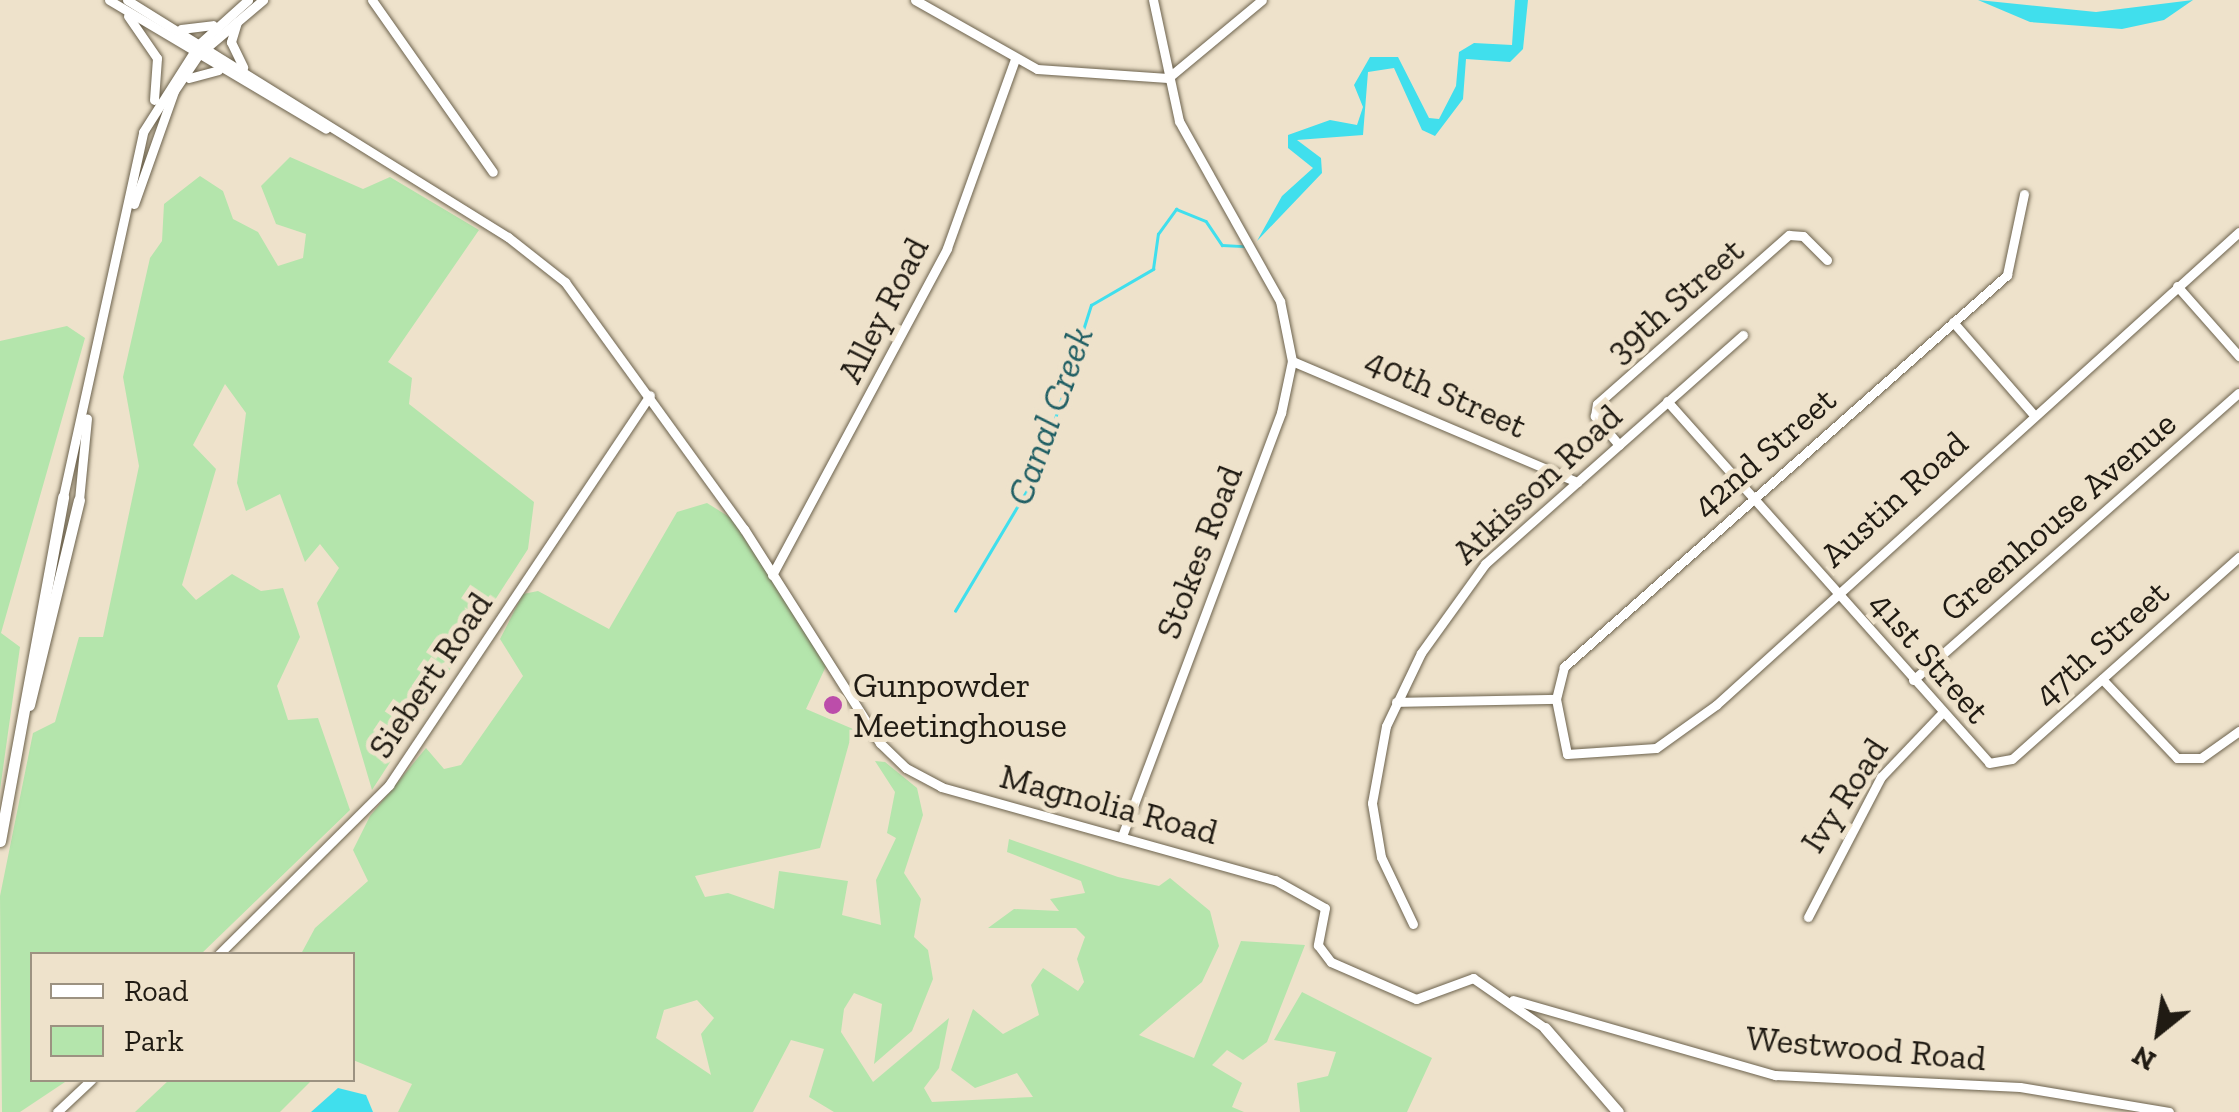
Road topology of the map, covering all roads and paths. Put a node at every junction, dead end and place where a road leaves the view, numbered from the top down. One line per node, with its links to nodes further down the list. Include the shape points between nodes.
1 (107, 0): 12 (street); 17 (street, via 141,28 156,58)
2 (127, 0): 11 (street)
3 (248, 0): 9 (street)
4 (263, 0): 10 (street)
5 (372, 0): 18 (street)
6 (916, 0): 13 (street)
7 (1153, 0): 14 (street, Stokes Road)
8 (1262, 0): 14 (street)
9 (228, 15): 11 (street, via 194,32); 12 (street)
10 (241, 16): 12 (street); 15 (street, via 234,53)
11 (164, 22): 12 (street)
12 (199, 49): 15 (street); 16 (street); 17 (street)
13 (1014, 58): 14 (street, via 1045,70); 42 (street, Alley Road, via 947,248)
14 (1168, 78): 27 (street, Stokes Road, via 1185,131 1271,284)
15 (261, 87): 16 (street, via 201,68); 29 (street, Magnolia Road, via 531,252 583,302)
16 (165, 108): 21 (street)
17 (143, 132): 21 (street)
18 (493, 172)
19 (2024, 194): 24 (street, 42nd Street, via 2012,268)
20 (2239, 232): 23 (street, Austin Road)
21 (120, 250): 32 (street)
22 (1827, 260): 33 (street, 39th Street, via 1803,236 1789,235 1597,404 1595,416)
23 (2177, 286): 26 (street); 31 (street, Austin Road)
24 (1954, 322): 31 (street); 38 (street, 42nd Street)
25 (1742, 334): 30 (street, Atkisson Road)
26 (2239, 356)
27 (1292, 361): 36 (street, 40th Street); 51 (street, Stokes Road, via 1281,414)
28 (2239, 393): 45 (street, Greenhouse Avenue)
29 (650, 395): 42 (street, Magnolia Road); 55 (street, Siebert Road, via 389,785)
30 (1667, 401): 33 (street, Atkisson Road); 38 (street, 41st Street)
31 (2032, 413): 43 (street, Austin Road)
32 (87, 416): 34 (street); 35 (street)
33 (1619, 444): 36 (street, Atkisson Road)
34 (70, 471): 35 (street); 37 (street)
35 (83, 474): 39 (street)
36 (1577, 482): 47 (street, Atkisson Road, via 1484,564 1432,632)
37 (63, 497): 40 (main road)
38 (1754, 498): 43 (street, 41st Street); 46 (street, 42nd Street, via 1571,658)
39 (79, 500): 40 (main road)
40 (61, 543): 52 (main road)
41 (2239, 557): 44 (street, 47th Street)
42 (772, 575): 51 (street, Magnolia Road, via 880,743 906,768 940,787)
43 (1834, 590): 45 (street, 41st Street); 46 (street, Austin Road, via 1724,698 1656,748 1567,754)
44 (2102, 679): 49 (street, via 2177,758 2202,758); 50 (street, 47th Street)
45 (1913, 680): 48 (street, 41st Street)
46 (1556, 699): 47 (street)
47 (1396, 702): 54 (street, Atkisson Road, via 1376,762 1374,822)
48 (1942, 713): 50 (street, 41st Street); 53 (street, Ivy Road, via 1881,777)
49 (2239, 731)
50 (1996, 764)
51 (1122, 836): 56 (street, Magnolia Road, via 1306,894 1327,916 1318,944 1325,959 1409,998 1473,978)
52 (0, 841)
53 (1808, 917)
54 (1413, 924)
55 (220, 952)
56 (1506, 998): 57 (street, Magnolia Road); 61 (street, Westwood Road, via 1775,1074 2020,1087)
57 (1545, 1028): 60 (main road, Magnolia Road)
58 (89, 1082): 59 (street)
59 (57, 1112)
60 (1618, 1112)
61 (2170, 1112)

